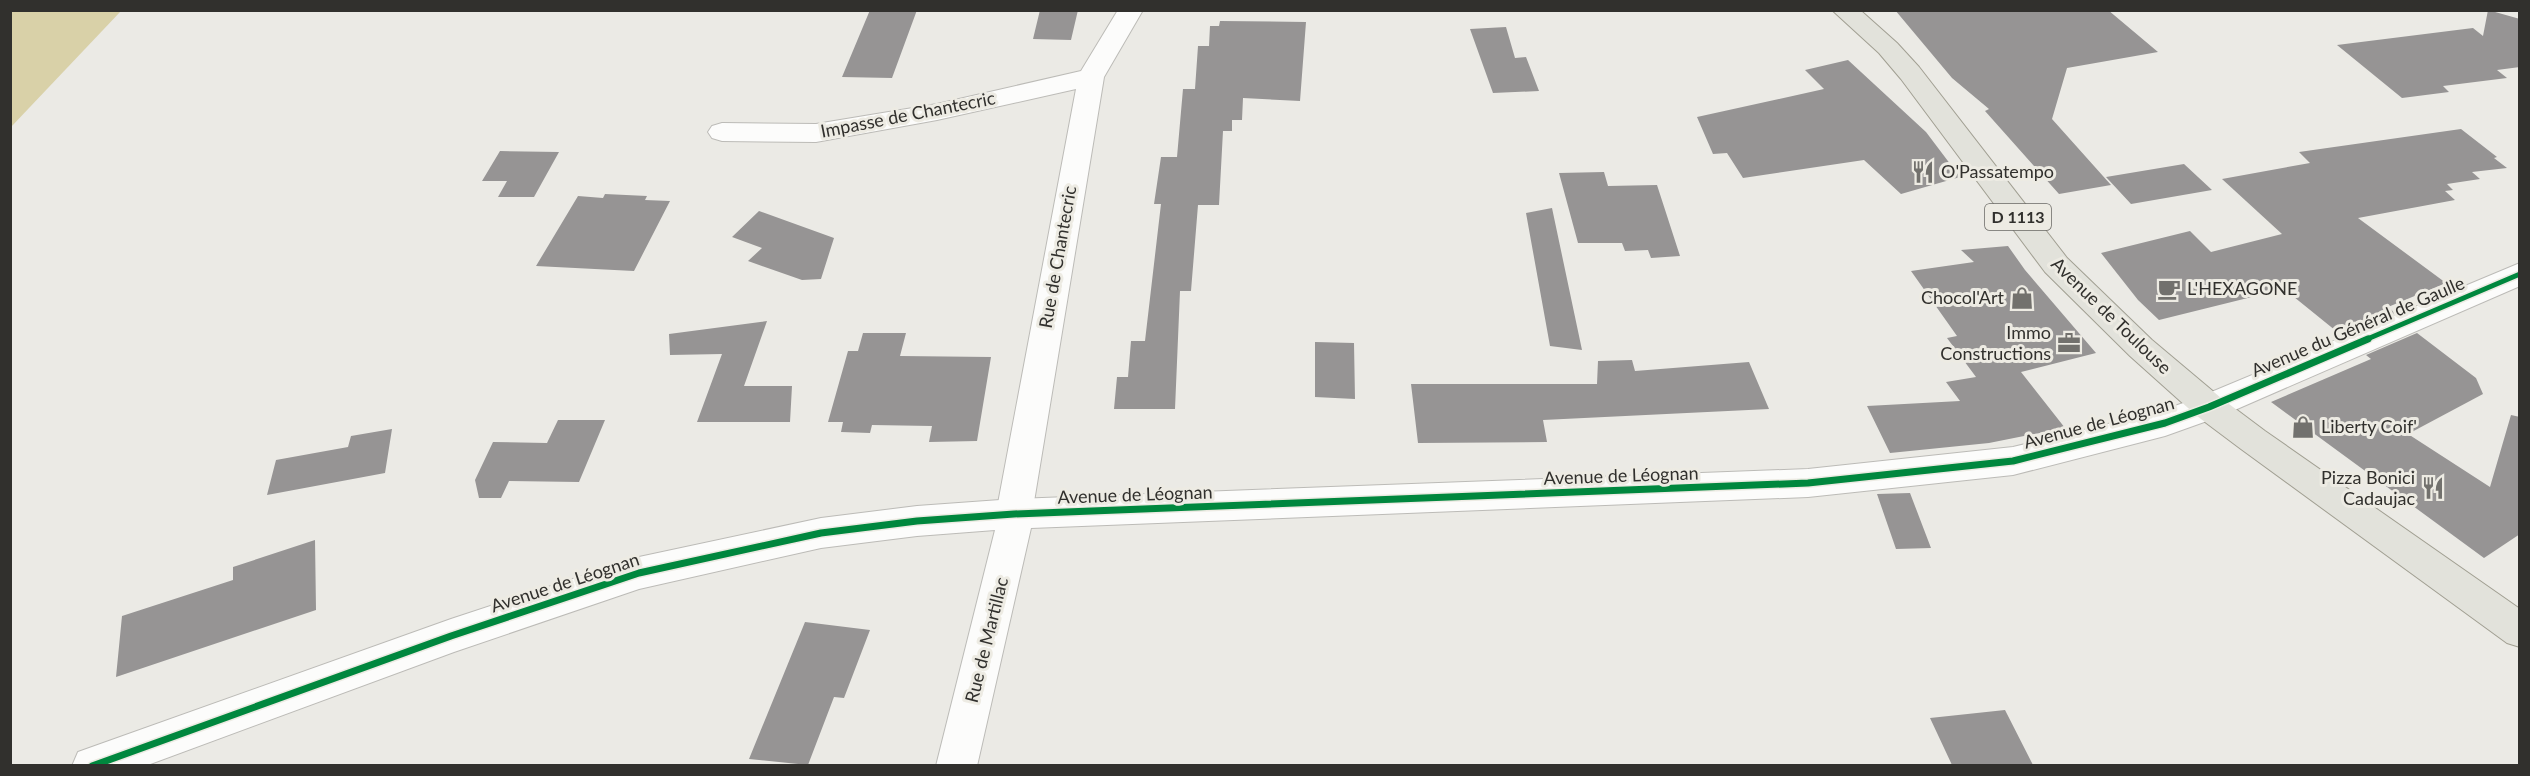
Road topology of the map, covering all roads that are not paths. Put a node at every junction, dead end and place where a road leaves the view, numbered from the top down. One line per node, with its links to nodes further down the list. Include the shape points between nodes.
1 (1131, 10): 3 (street, Rue de Chantecric)
2 (1844, 10): 6 (main road, Avenue de Toulouse / D 1113, via 1910,73 2056,265 2141,348)
3 (1091, 77): 4 (street, Impasse de Chantecric, via 937,112 816,134); 7 (street, Rue de Chantecric)
4 (722, 132)
5 (2520, 274): 6 (street, Avenue du Général de Gaulle)
6 (2209, 407): 7 (street, Avenue de Léognan, via 2165,423 2013,461 1808,483); 8 (main road, Avenue de Toulouse / D 1113)
7 (1014, 514): 9 (street, Avenue de Léognan, via 821,533 639,573); 10 (street, Rue de Martillac, via 1012,537)
8 (2520, 630)
9 (92, 765)
10 (956, 765)

